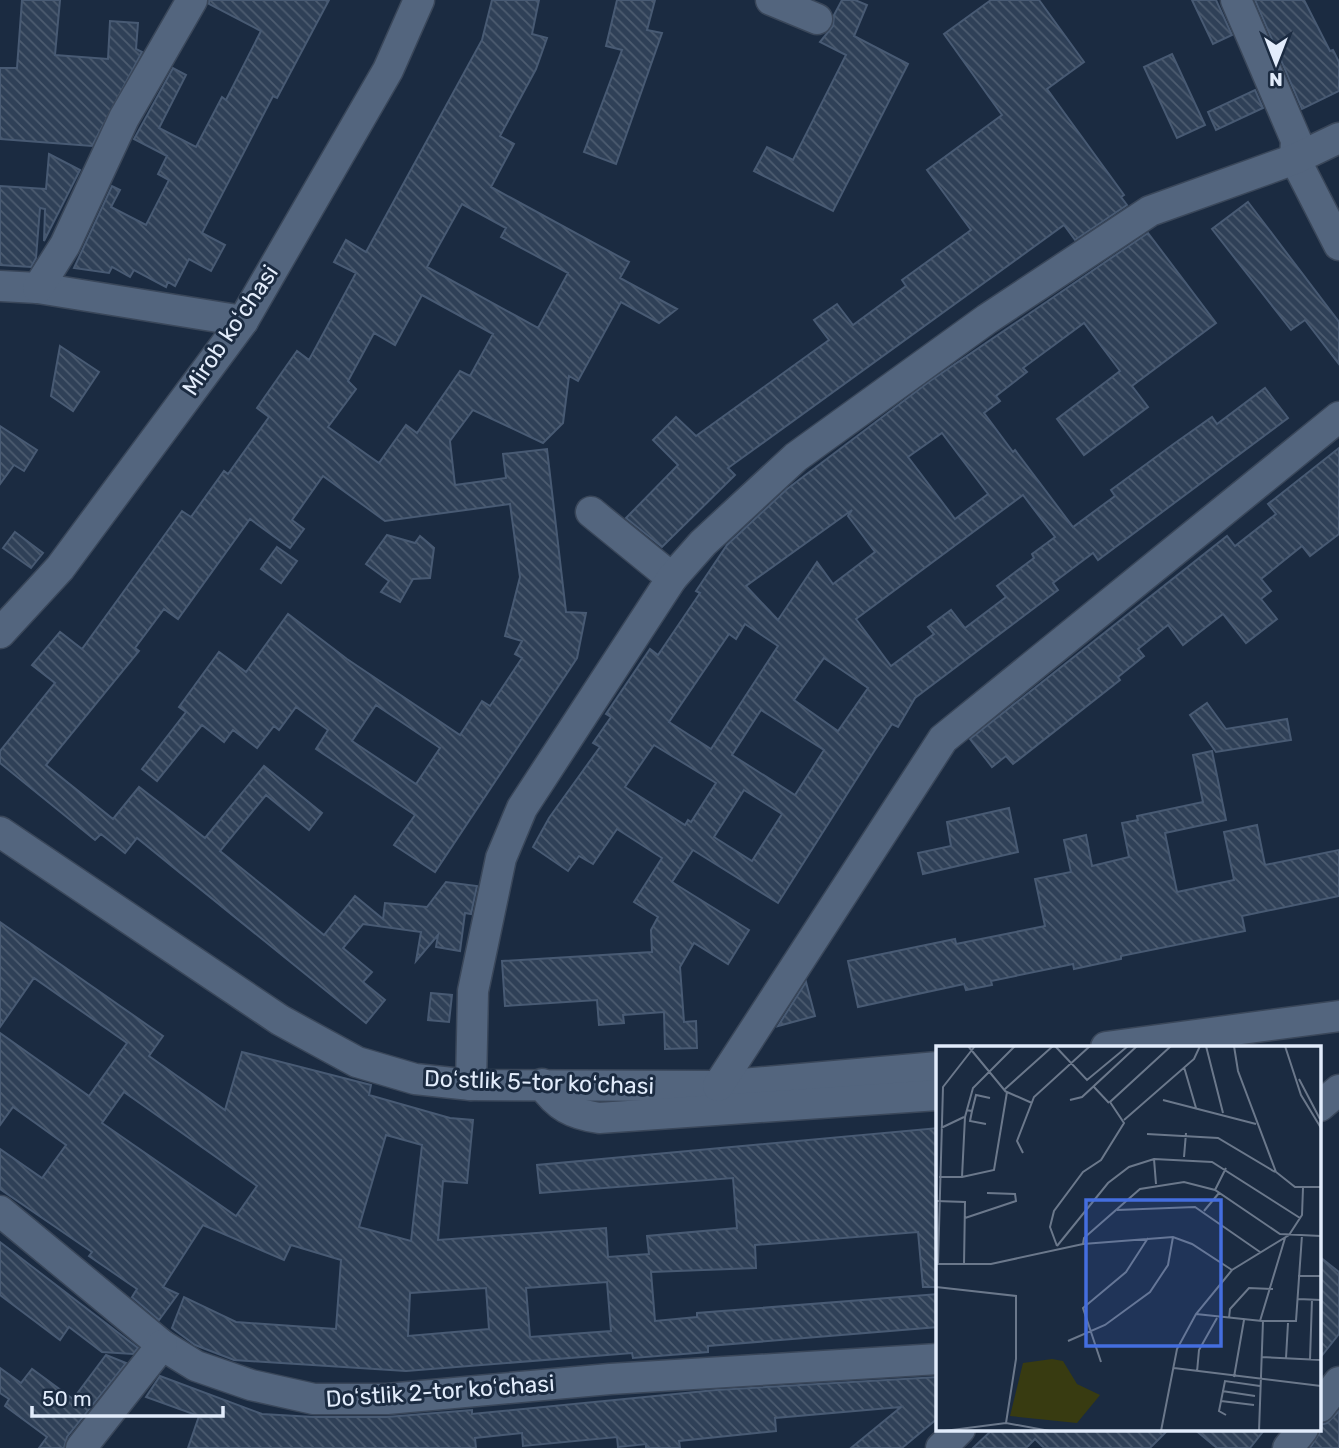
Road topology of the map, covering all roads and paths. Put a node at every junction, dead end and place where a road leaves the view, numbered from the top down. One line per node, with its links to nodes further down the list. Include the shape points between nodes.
1 (192, 0): 10 (street, via 124,118 65,245)
2 (419, 0): 11 (street, Mirob koʻchasi, via 388,69)
3 (771, 0): 5 (street)
4 (1236, 0): 7 (street, via 1296,140)
5 (817, 19)
6 (1339, 138): 7 (street)
7 (1295, 159): 8 (street); 14 (street, via 1150,211 999,311 796,457)
8 (1339, 244)
9 (0, 286): 10 (street)
10 (38, 288): 11 (street)
11 (243, 321): 15 (street, Mirob koʻchasi, via 60,568)
12 (1339, 417): 22 (street, via 943,739)
13 (591, 512): 14 (street)
14 (671, 578): 21 (street, via 522,808 501,859 473,991)
15 (0, 634)
16 (0, 832): 21 (street, Doʻstlik 5-tor koʻchasi, via 280,1020 357,1062 415,1079)
17 (1339, 1016): 18 (street)
18 (1114, 1046)
19 (936, 1067): 22 (street, Doʻstlik 5-tor koʻchasi)
20 (542, 1084): 21 (street, Doʻstlik 5-tor koʻchasi); 22 (street, Doʻstlik 5-tor koʻchasi); 24 (street, via 566,1110 599,1118)
21 (471, 1085)
22 (718, 1086)
23 (1339, 1090): 25 (street)
24 (936, 1095)
25 (1322, 1104)
26 (0, 1211): 27 (street, Doʻstlik 2-tor koʻchasi)
27 (162, 1345): 28 (street, Doʻstlik 2-tor koʻchasi, via 207,1370 314,1399 387,1399 610,1379); 33 (street)
28 (936, 1359)
29 (1339, 1382): 30 (street)
30 (1322, 1404)
31 (960, 1430): 34 (street)
32 (1302, 1430): 35 (street)
33 (81, 1448)
34 (941, 1448)
35 (1288, 1448)

